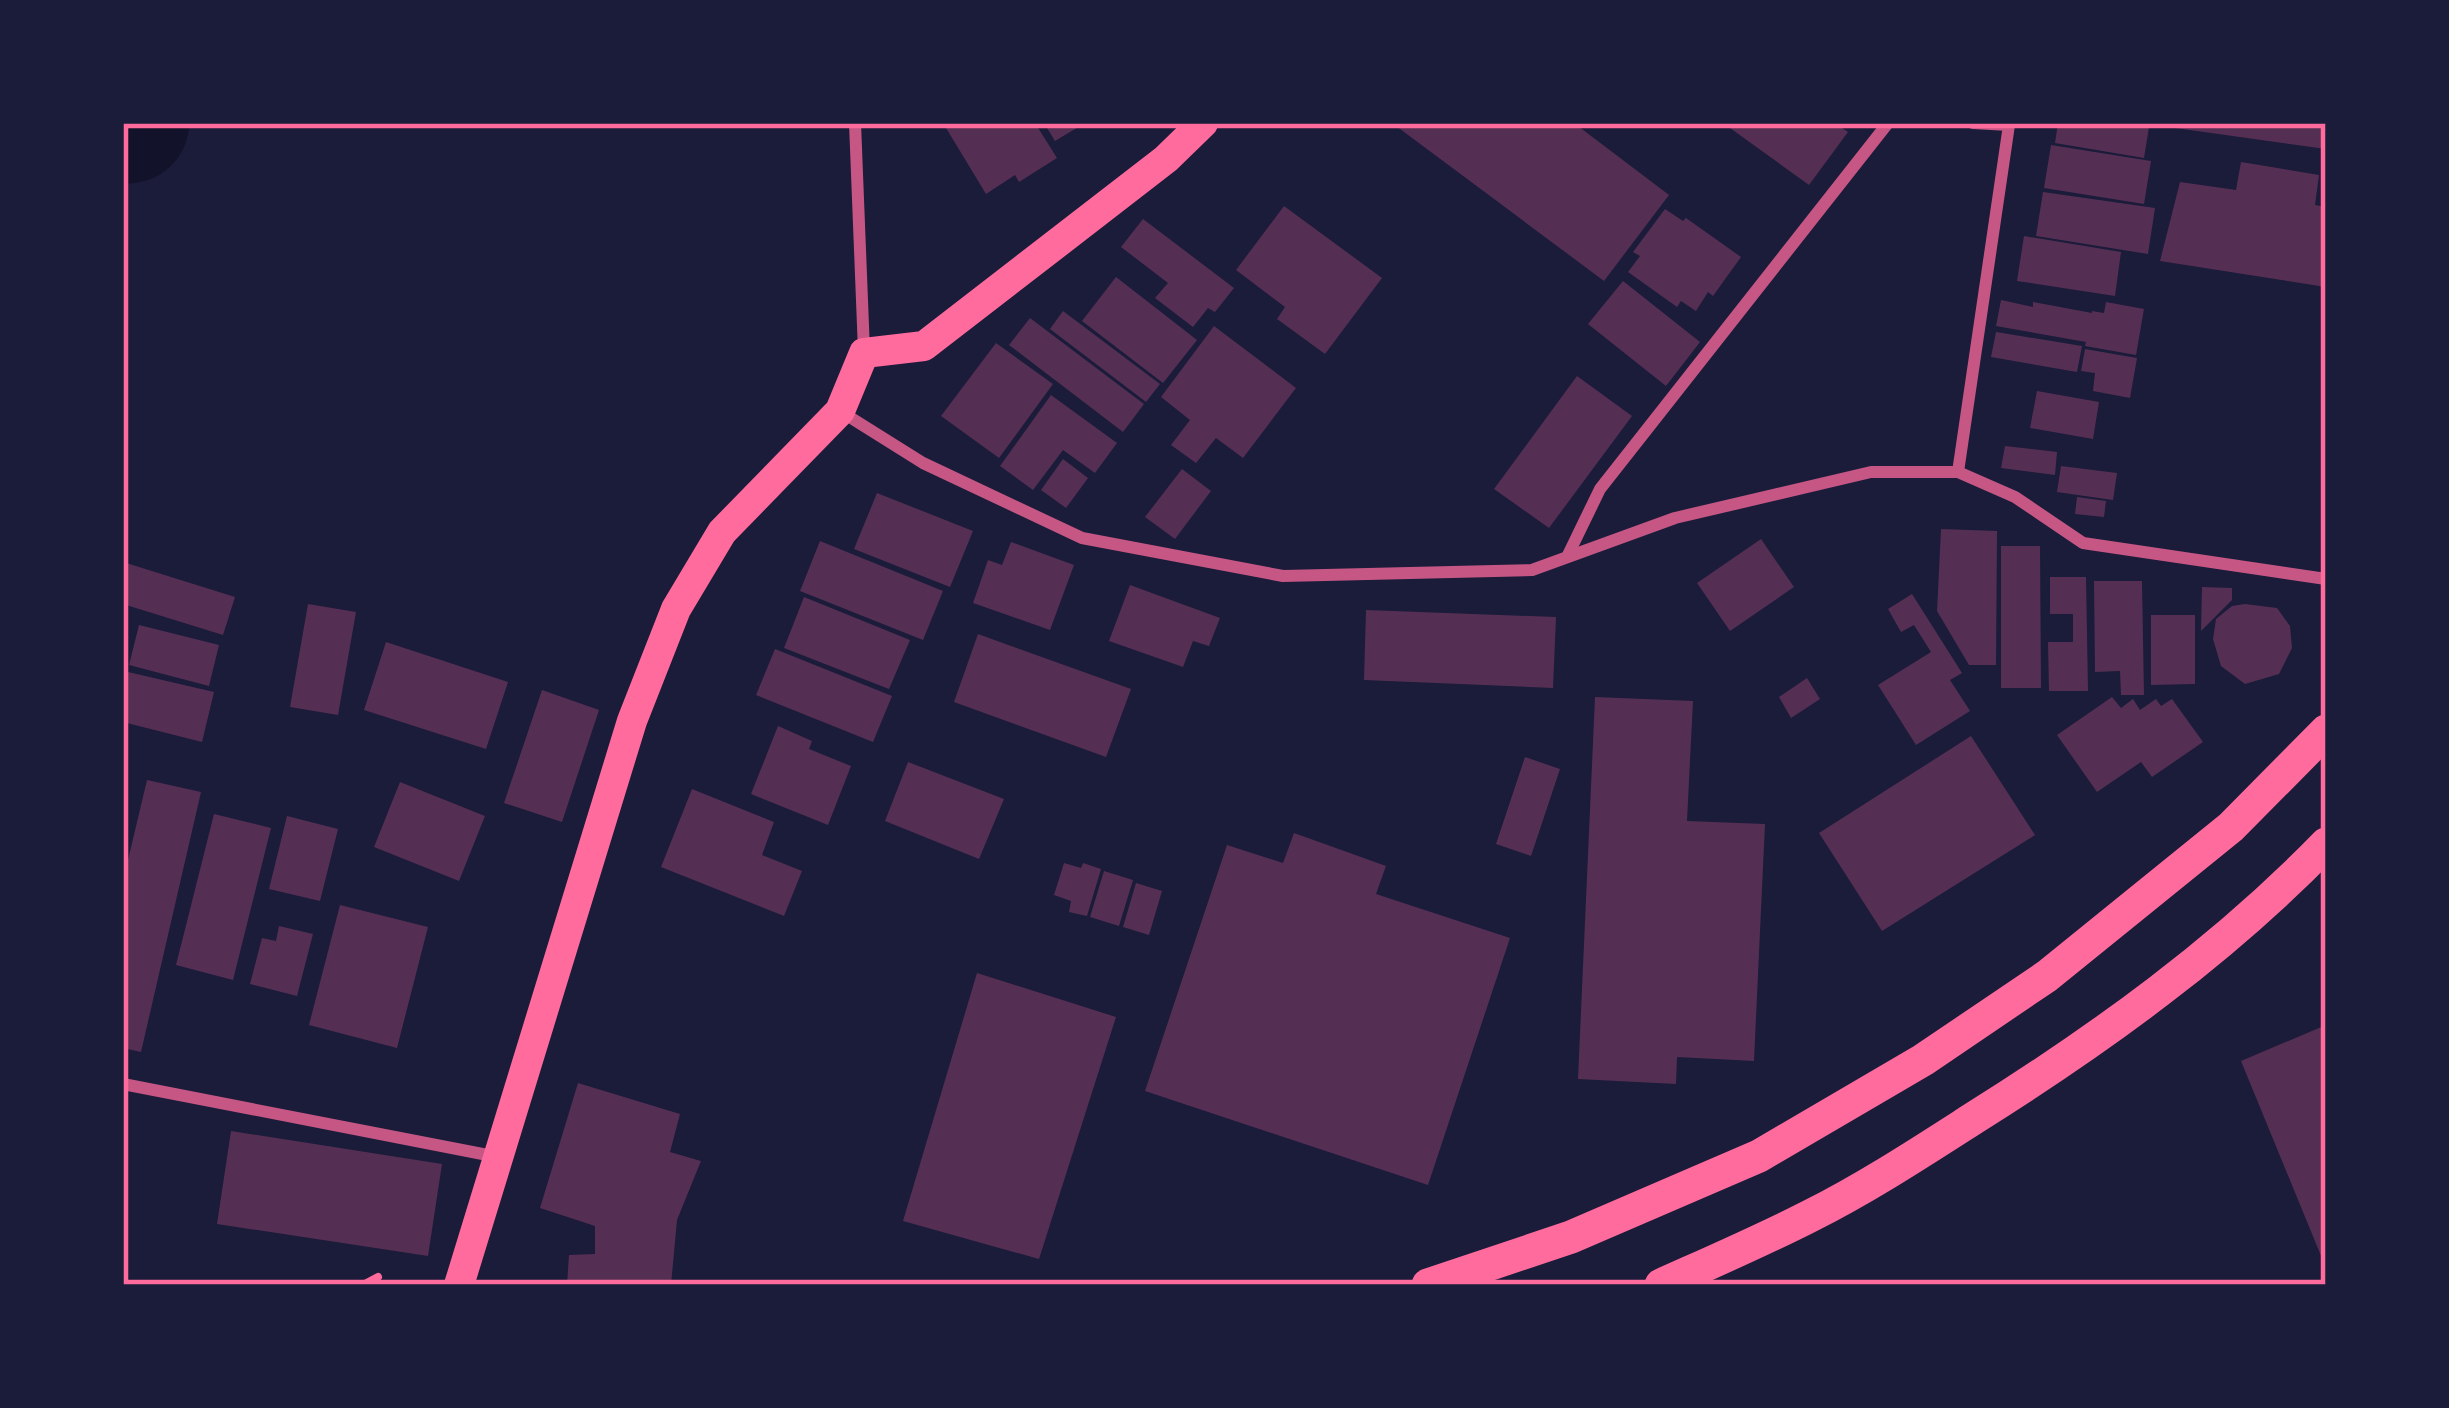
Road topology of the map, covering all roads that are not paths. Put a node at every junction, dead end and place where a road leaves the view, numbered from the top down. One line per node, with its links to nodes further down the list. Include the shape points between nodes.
1 (855, 123): 5 (street)
2 (1203, 123): 5 (main road, via 924,346)
3 (1888, 123): 8 (street, via 1600,489)
4 (1973, 123): 7 (street, via 2009,125)
5 (864, 353): 6 (main road)
6 (840, 411): 8 (street, via 923,464 1082,538 1283,576 1532,570); 13 (main road, via 722,532 676,609 632,721)
7 (1958, 472): 8 (street, via 1870,472 1675,518); 9 (street, via 2015,497 2083,543)
8 (1568, 555)
9 (2326, 579)
10 (2326, 731): 15 (highway, via 2230,827 2048,976 1923,1060 1759,1156 1571,1237)
11 (2326, 844): 16 (highway, via 2186,972 2051,1070 1812,1215)
12 (123, 1084): 13 (street)
13 (499, 1157): 14 (main road)
14 (459, 1285)
15 (1428, 1285)
16 (1660, 1285)

